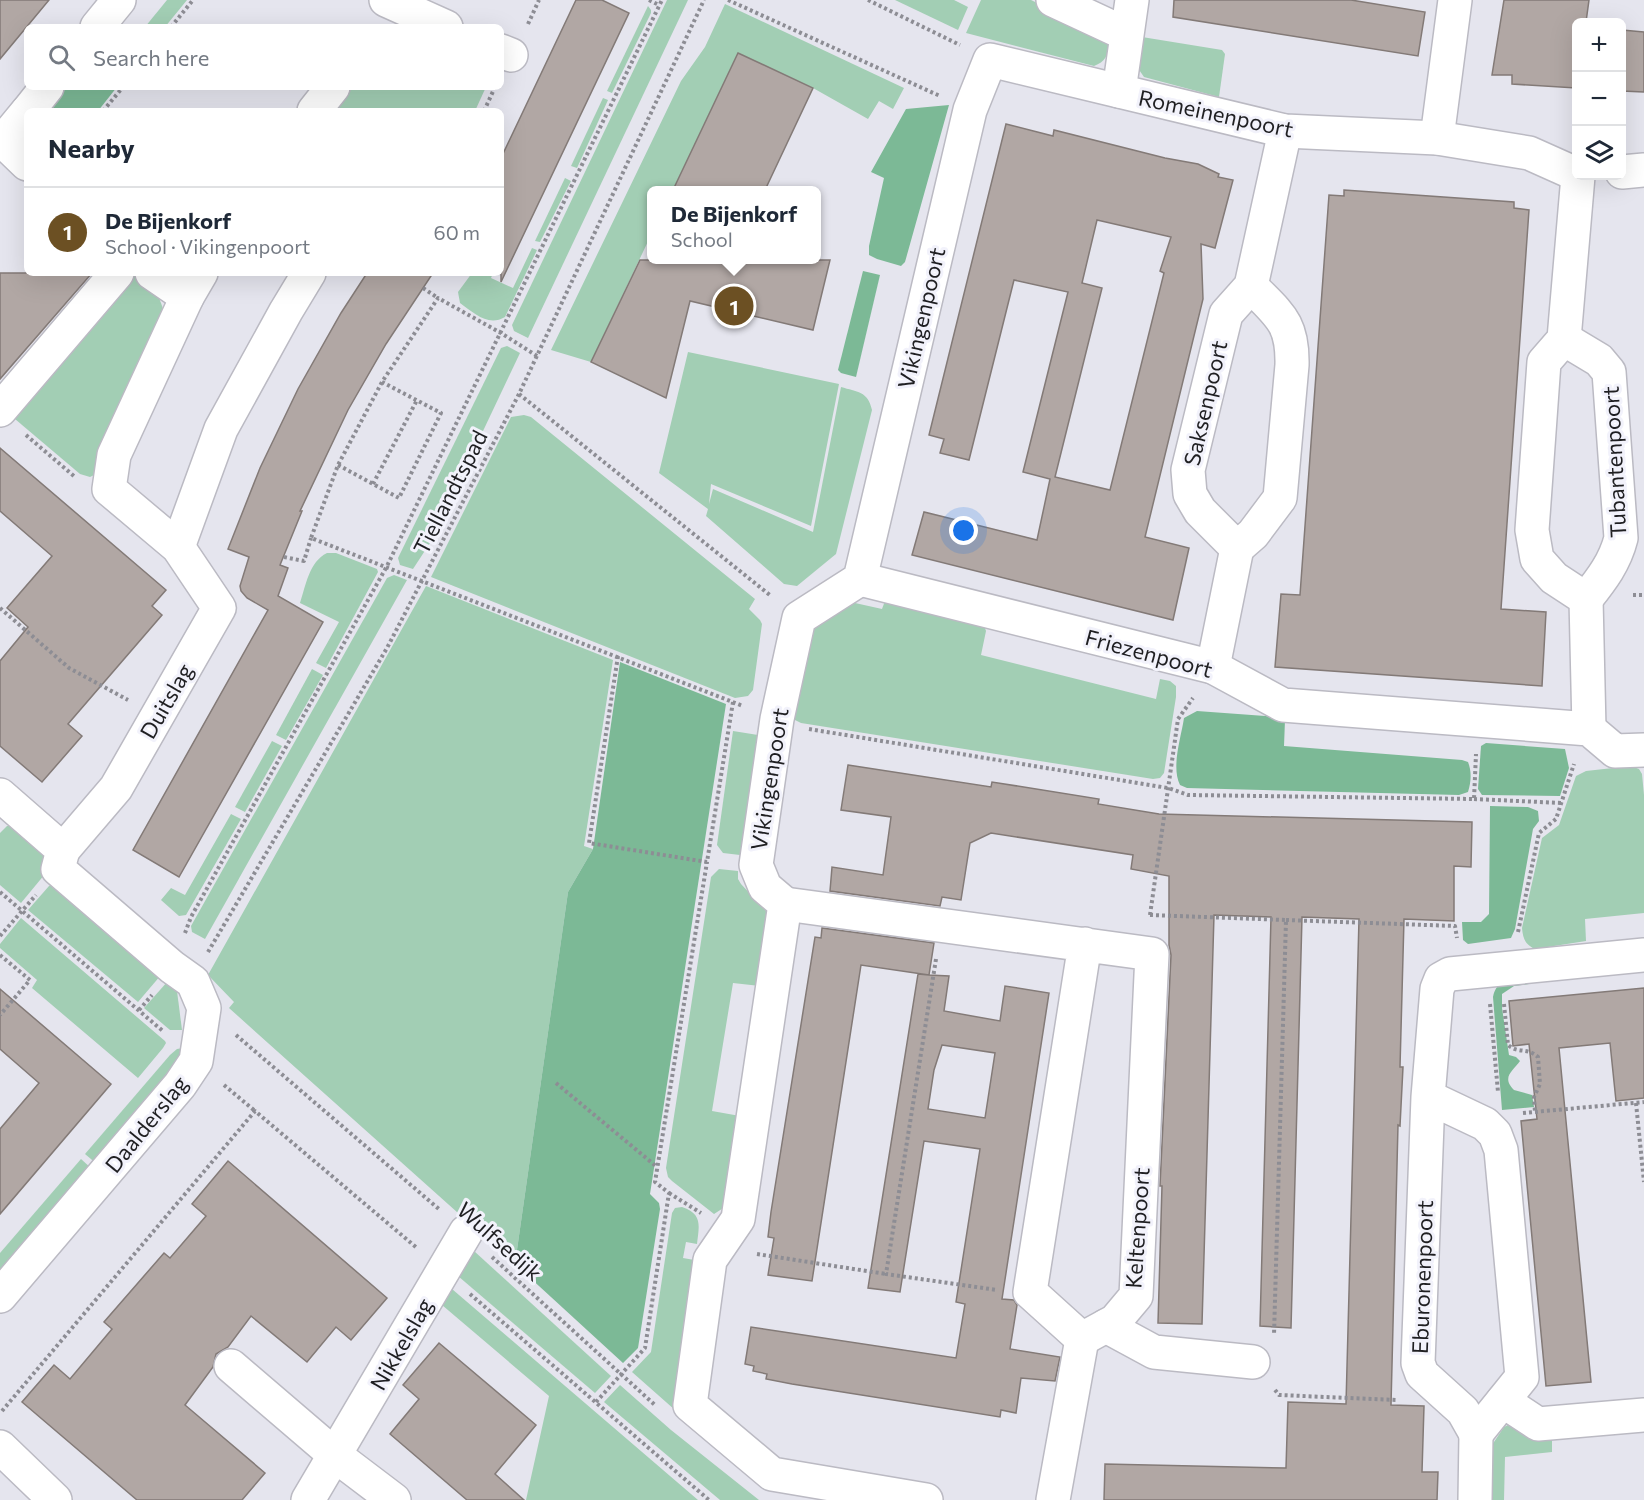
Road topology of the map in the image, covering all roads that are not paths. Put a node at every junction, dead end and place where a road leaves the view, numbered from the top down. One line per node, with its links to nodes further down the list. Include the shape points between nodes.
1 (119, 0): 6 (street)
2 (1053, 0): 8 (street)
3 (1132, 0): 8 (street)
4 (1455, 0): 17 (street)
5 (387, 11): 7 (street)
6 (99, 24)
7 (435, 24)
8 (1126, 34): 12 (street)
9 (990, 60): 12 (street, Romeinenpoort); 33 (street, Vikingenpoort, via 970,110)
10 (44, 90): 13 (street)
11 (331, 90): 14 (street)
12 (1119, 91): 16 (street, Romeinenpoort)
13 (30, 108)
14 (316, 108)
15 (24, 114): 18 (street)
16 (1285, 131): 17 (street, Romeinenpoort); 28 (street, Saksenpoort)
17 (1437, 138): 22 (street, Romeinenpoort, via 1529,153)
18 (1, 141): 19 (street)
19 (24, 161)
20 (1644, 170): 21 (street)
21 (1626, 172)
22 (1572, 173)
23 (1577, 180): 29 (street)
24 (114, 276): 30 (street)
25 (162, 276): 27 (street)
26 (307, 276): 31 (street, via 221,429)
27 (194, 285): 31 (street, Duitslag, via 114,455 109,489)
28 (1251, 286): 32 (street, via 1284,320 1292,344 1292,365 1280,498 1253,534); 32 (street, Saksenpoort, via 1226,314 1188,470 1190,494 1200,511)
29 (1564, 339): 34 (street, via 1544,362 1532,530 1537,559 1554,578); 34 (street, Tubantenpoort, via 1599,360 1609,372 1621,538 1604,577)
30 (0, 410)
31 (178, 547): 39 (street, Duitslag, via 219,608 116,788)
32 (1237, 548): 35 (street)
33 (860, 579): 35 (street, Friezenpoort); 40 (street, Vikingenpoort, via 799,618 777,719 756,865 765,887)
34 (1586, 599): 36 (street)
35 (1213, 667): 36 (street, Friezenpoort, via 1283,705)
36 (1581, 742): 37 (street, via 1615,751)
37 (1644, 750)
38 (0, 795): 39 (street)
39 (60, 859): 45 (street, Daalderslag, via 190,986 196,1061 180,1085)
40 (785, 904): 41 (street); 57 (street, via 738,1219 710,1260 690,1405 772,1474)
41 (1085, 944): 46 (street, via 1030,1292); 46 (street, Keltenpoort, via 1152,954 1136,1296 1114,1321)
42 (1644, 955): 43 (street, Eburonenpoort, via 1500,985 1450,974 1441,979 1437,989 1439,1035)
43 (1428, 1097): 49 (street, via 1485,1124 1495,1134 1501,1150 1522,1365 1522,1377); 51 (street, Eburonenpoort, via 1427,1259 1418,1363 1422,1374 1464,1411)
44 (466, 1232): 53 (street, Nikkelslag)
45 (0, 1296)
46 (1094, 1333): 47 (street, via 1154,1352); 58 (street)
47 (1253, 1362)
48 (231, 1366): 53 (street)
49 (1503, 1401): 50 (street, via 1538,1424); 51 (street)
50 (1644, 1415)
51 (1476, 1434): 59 (street)
52 (0, 1447): 54 (street)
53 (336, 1456): 55 (street, Nikkelslag); 56 (street)
54 (55, 1500)
55 (308, 1500)
56 (394, 1500)
57 (926, 1500)
58 (1053, 1500)
59 (1475, 1500)

